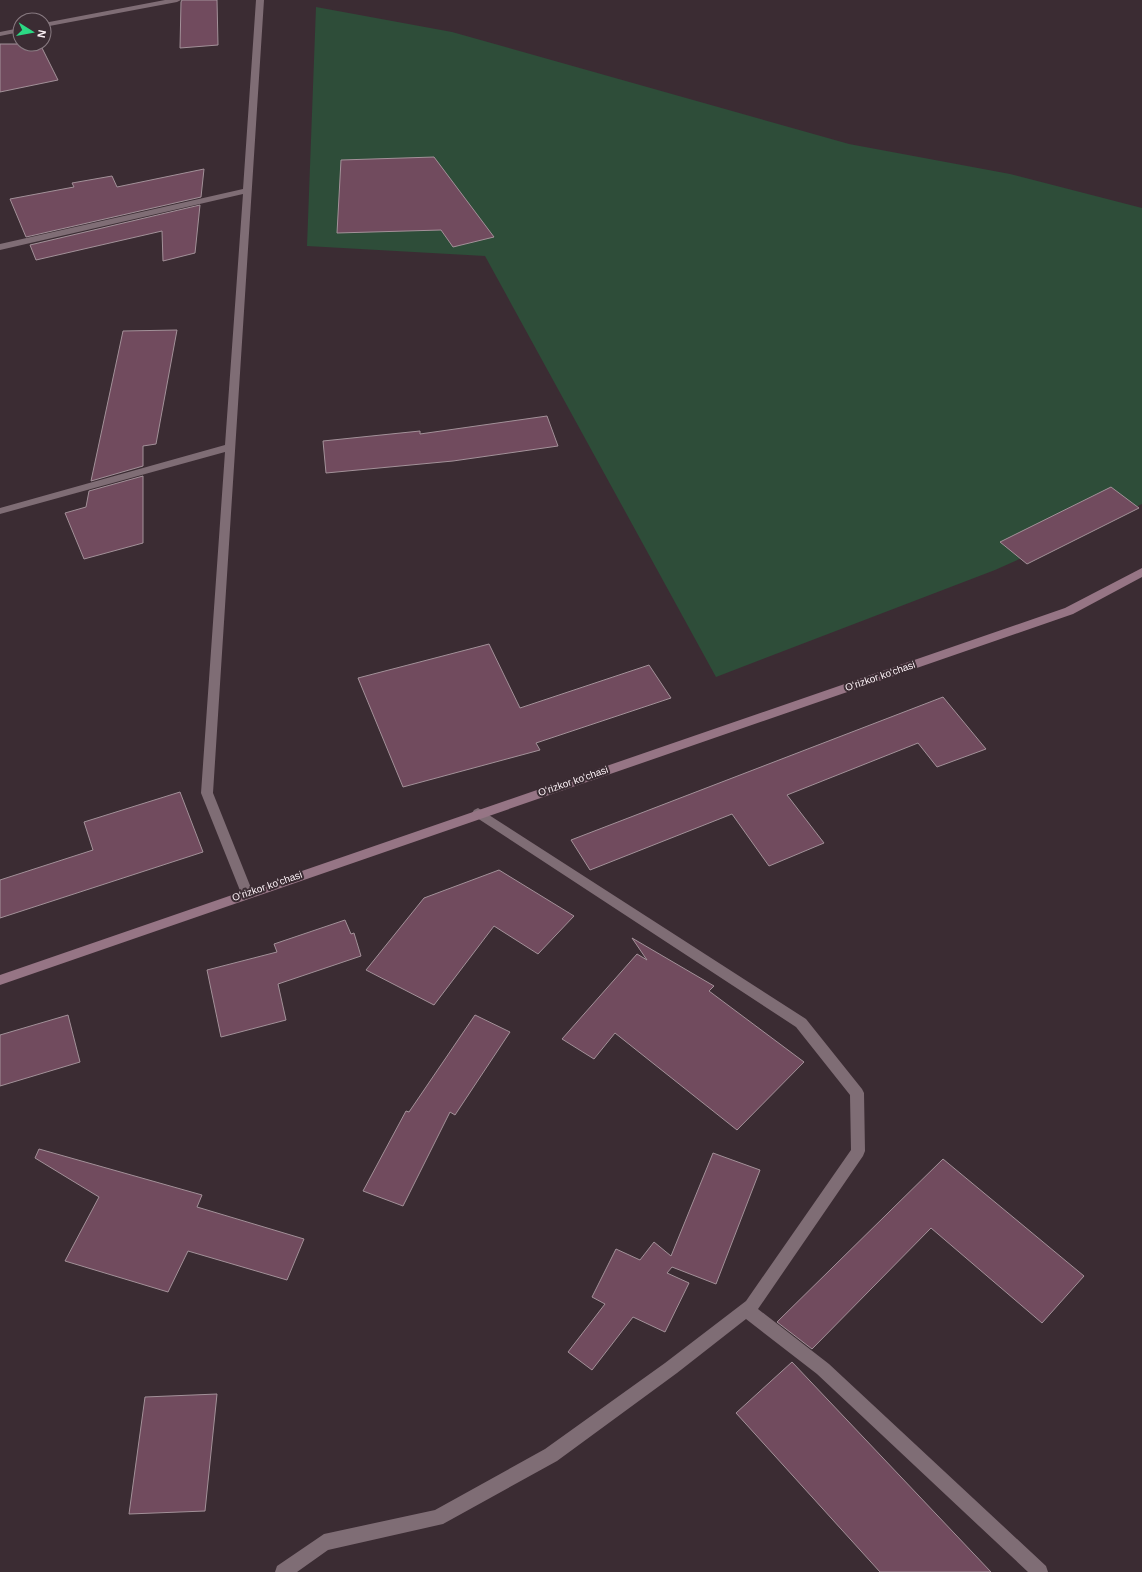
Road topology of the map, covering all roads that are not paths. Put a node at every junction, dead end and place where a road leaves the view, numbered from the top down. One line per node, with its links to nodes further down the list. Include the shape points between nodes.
1 (177, 0): 3 (street)
2 (260, 0): 6 (street)
3 (52, 23)
4 (12, 32): 5 (street)
5 (0, 34)
6 (247, 191): 7 (street); 8 (street)
7 (0, 247)
8 (231, 447): 9 (street); 12 (street, via 208,793)
9 (0, 511)
10 (1142, 572): 11 (main road, Oʻrizkor koʻchasi, via 1069,610)
11 (478, 814): 12 (main road, Oʻrizkor koʻchasi); 14 (street, via 801,1023 857,1093 858,1151)
12 (248, 893): 13 (main road, Oʻrizkor koʻchasi)
13 (0, 980)
14 (752, 1306): 15 (street, via 552,1455 437,1518 324,1542); 16 (street, via 748,1311 823,1369)
15 (283, 1572)
16 (1040, 1572)

